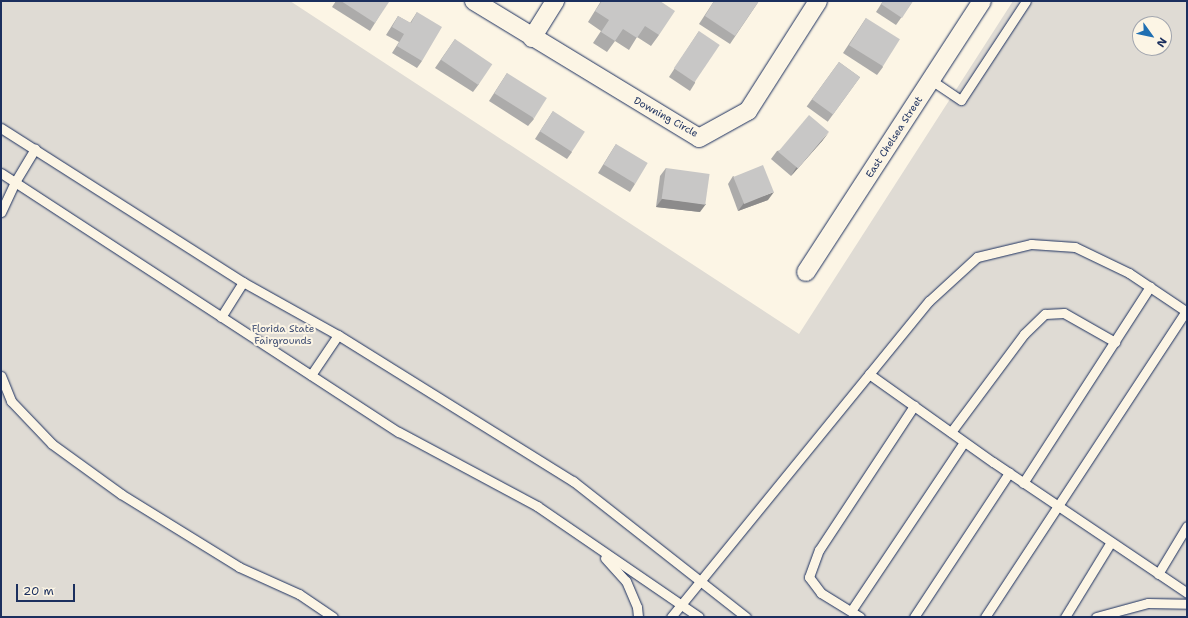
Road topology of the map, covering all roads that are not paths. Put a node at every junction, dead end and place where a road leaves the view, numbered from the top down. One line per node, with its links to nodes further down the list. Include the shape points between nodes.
1 (474, 1): 6 (street, Downing Circle)
2 (555, 1): 6 (street)
3 (818, 1): 6 (street, Downing Circle, via 748,111 699,138)
4 (982, 1): 7 (street, East Chelsea Street)
5 (1026, 1): 7 (lane, via 961,100)
6 (532, 38)
7 (931, 80): 13 (street, East Chelsea Street)
8 (1, 128): 9 (lane)
9 (35, 150): 11 (lane); 14 (lane)
10 (1, 173): 11 (lane)
11 (15, 182): 12 (lane); 17 (lane)
12 (1, 212)
13 (806, 272)
14 (243, 282): 17 (lane); 18 (lane)
15 (1150, 287): 16 (lane); 19 (lane); 20 (lane, via 1129,273 1075,247 1031,244 977,257 929,301)
16 (1187, 311): 28 (lane)
17 (222, 317): 21 (lane)
18 (338, 335): 21 (lane); 33 (lane, via 573,481 641,532)
19 (1114, 342): 24 (lane, via 1064,312 1045,314 1024,334); 27 (lane)
20 (869, 374): 23 (lane); 33 (lane)
21 (311, 375): 31 (lane, via 399,432 537,506)
22 (1, 376): 39 (lane, via 11,401 52,444 121,494 213,551 239,567 299,594)
23 (914, 406): 24 (lane); 38 (lane, via 819,550 809,577 821,593)
24 (951, 432): 25 (lane)
25 (964, 442): 26 (lane); 38 (lane)
26 (1009, 473): 27 (lane); 45 (lane)
27 (1023, 482): 28 (lane)
28 (1058, 506): 30 (lane); 46 (lane)
29 (1187, 526): 32 (lane)
30 (1111, 542): 32 (lane); 47 (lane)
31 (593, 545): 36 (lane); 40 (lane, via 626,581 637,607)
32 (1158, 574): 34 (lane)
33 (698, 581): 36 (lane); 43 (lane)
34 (1187, 593)
35 (1187, 604): 37 (lane, via 1148,603)
36 (680, 606): 41 (lane); 42 (lane)
37 (1131, 607): 48 (lane); 49 (lane)
38 (851, 611): 44 (lane)
39 (333, 617)
40 (638, 617)
41 (671, 617)
42 (699, 617)
43 (746, 617)
44 (860, 617)
45 (914, 617)
46 (985, 617)
47 (1065, 617)
48 (1096, 617)
49 (1125, 617)

